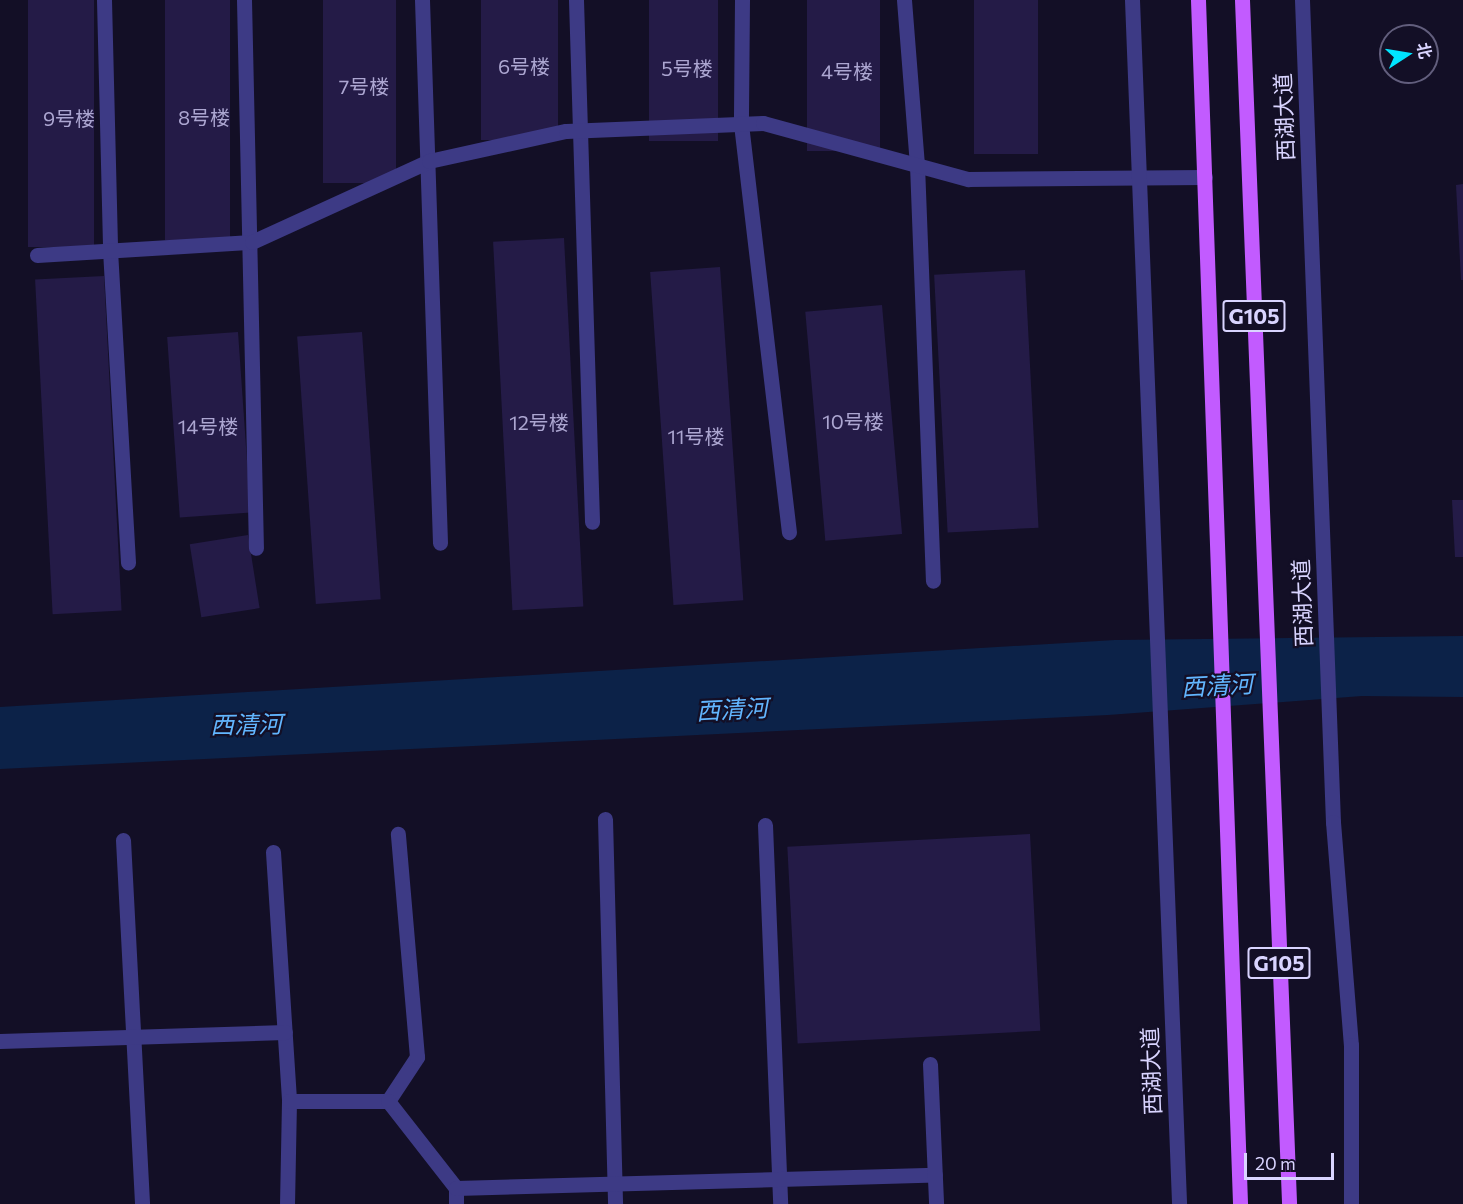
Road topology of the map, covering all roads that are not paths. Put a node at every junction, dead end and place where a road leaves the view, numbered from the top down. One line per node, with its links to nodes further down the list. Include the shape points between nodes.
1 (104, 0): 18 (street)
2 (244, 0): 17 (street)
3 (422, 0): 13 (street)
4 (576, 0): 12 (street)
5 (742, 0): 11 (street)
6 (904, 0): 14 (street)
7 (1132, 0): 16 (street, 西湖大道)
8 (1198, 0): 15 (main road, G105)
9 (1242, 0): 49 (main road, 西湖大道 / G105)
10 (1302, 0): 50 (street, 西湖大道, via 1329,719 1351,1045)
11 (741, 124): 12 (street); 14 (street, via 763,123); 21 (street)
12 (578, 131): 13 (street); 20 (street)
13 (429, 160): 17 (street); 22 (street)
14 (916, 165): 16 (street, via 968,179); 25 (street)
15 (1205, 177): 16 (street); 48 (main road, G105)
16 (1139, 178): 47 (street, 西湖大道)
17 (252, 242): 18 (street); 23 (street)
18 (110, 250): 19 (street); 24 (street)
19 (37, 255)
20 (592, 522)
21 (789, 532)
22 (440, 543)
23 (256, 548)
24 (128, 562)
25 (933, 581)
26 (605, 819): 39 (street)
27 (765, 825): 38 (street)
28 (398, 834): 36 (street, via 417,1057)
29 (123, 840): 32 (street)
30 (273, 852): 31 (street)
31 (285, 1032): 32 (street); 35 (street)
32 (133, 1037): 33 (street); 41 (street)
33 (0, 1041)
34 (930, 1064): 37 (street)
35 (289, 1101): 36 (street); 42 (street)
36 (388, 1101): 40 (street)
37 (935, 1175): 38 (street); 46 (street)
38 (780, 1180): 39 (street); 45 (street)
39 (615, 1184): 40 (street); 44 (street)
40 (456, 1188): 43 (street)
41 (142, 1204)
42 (287, 1204)
43 (456, 1204)
44 (615, 1204)
45 (780, 1204)
46 (936, 1204)
47 (1179, 1204)
48 (1240, 1204)
49 (1289, 1204)
50 (1351, 1204)

